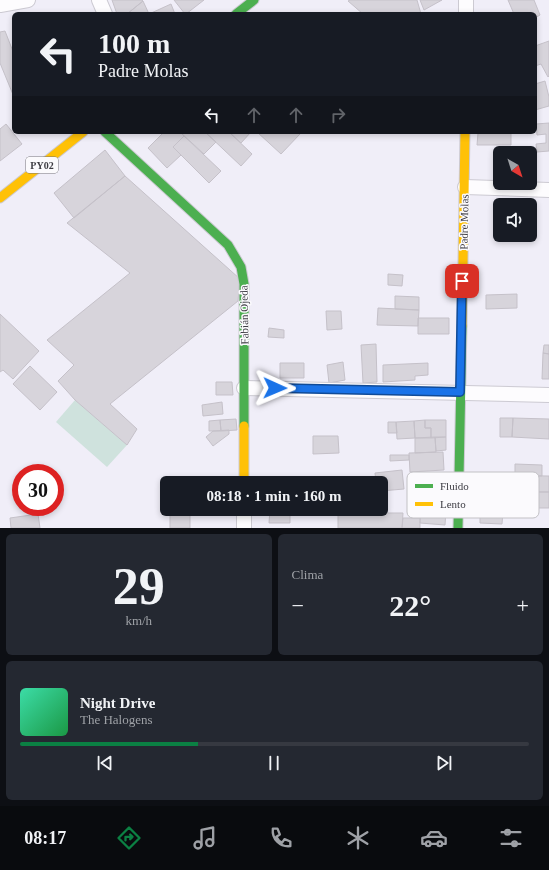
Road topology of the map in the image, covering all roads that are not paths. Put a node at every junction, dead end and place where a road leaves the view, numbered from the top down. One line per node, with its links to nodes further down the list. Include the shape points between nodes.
1 (28, 0): 5 (street)
2 (99, 0): 6 (street)
3 (254, 0): 7 (street)
4 (466, 0): 8 (street)
5 (0, 5)
6 (104, 12)
7 (239, 12)
8 (466, 12)
9 (80, 134): 14 (street, PY02)
10 (107, 134): 15 (street, Fabián Ojeda, via 228,244 241,267 244,284)
11 (465, 134): 12 (street, Padre Molas)
12 (465, 187): 13 (street); 16 (street, Padre Molas)
13 (549, 190)
14 (0, 198)
15 (244, 388): 16 (street); 19 (street, Fabián Ojeda)
16 (460, 392): 17 (street); 18 (street, Padre Molas)
17 (549, 395)
18 (459, 472)
19 (244, 476)
20 (244, 516): 22 (street)
21 (458, 518): 23 (street, Padre Molas)
22 (244, 528)
23 (458, 528)

